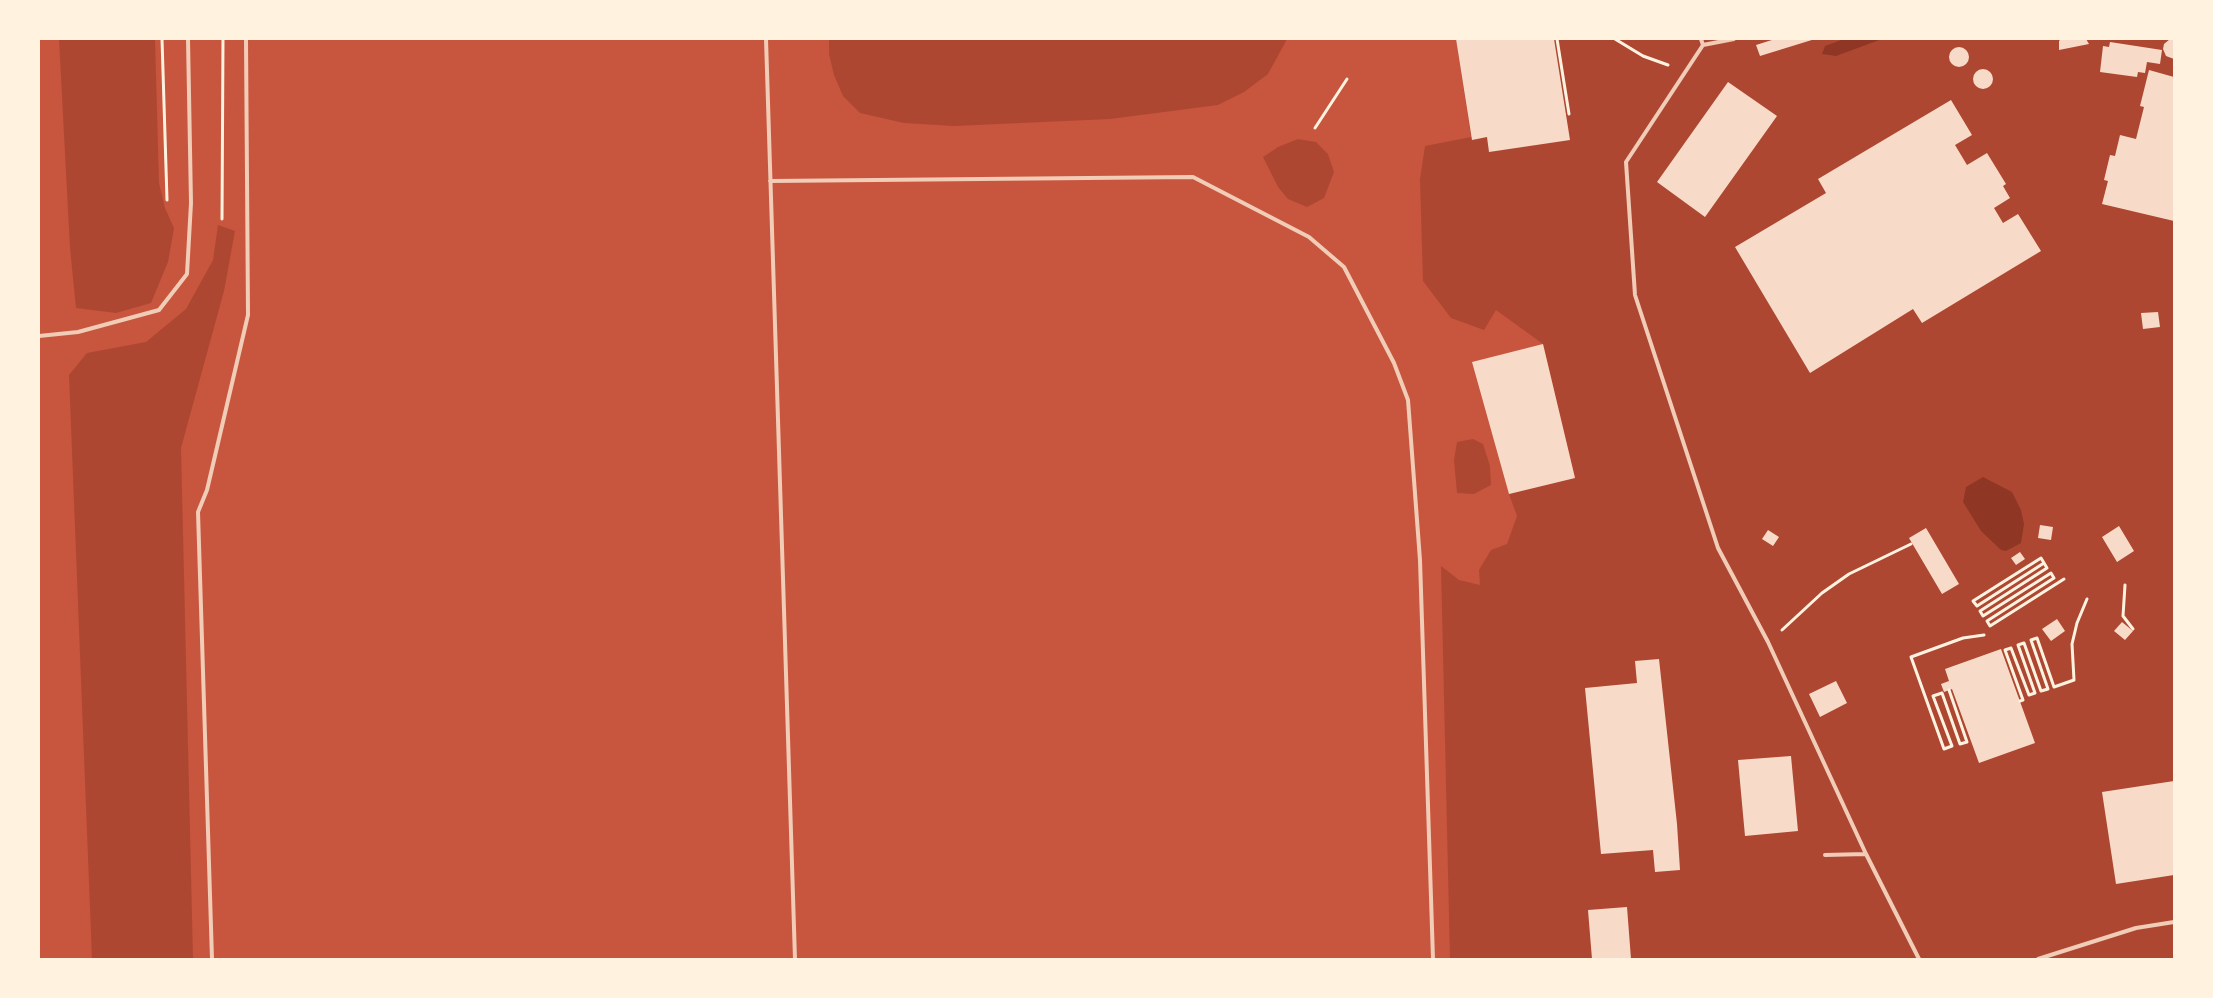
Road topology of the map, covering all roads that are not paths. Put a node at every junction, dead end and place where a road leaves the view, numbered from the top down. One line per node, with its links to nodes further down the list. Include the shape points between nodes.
1 (188, 39): 8 (lane, via 191,203 187,274 159,310 78,332)
2 (246, 39): 12 (lane, via 248,315 207,490 198,512)
3 (766, 39): 7 (lane)
4 (1701, 39): 6 (lane)
5 (1734, 39): 6 (lane)
6 (1703, 45): 9 (lane, via 1626,162 1635,295 1718,548 1768,642)
7 (770, 181): 13 (lane); 14 (lane, via 1193,177 1309,237 1344,267 1394,363 1408,400 1420,560)
8 (39, 336)
9 (1866, 854): 10 (lane); 15 (lane)
10 (1825, 855)
11 (2174, 922): 16 (lane, via 2136,928)
12 (212, 959)
13 (795, 959)
14 (1433, 959)
15 (1919, 959)
16 (2038, 959)

